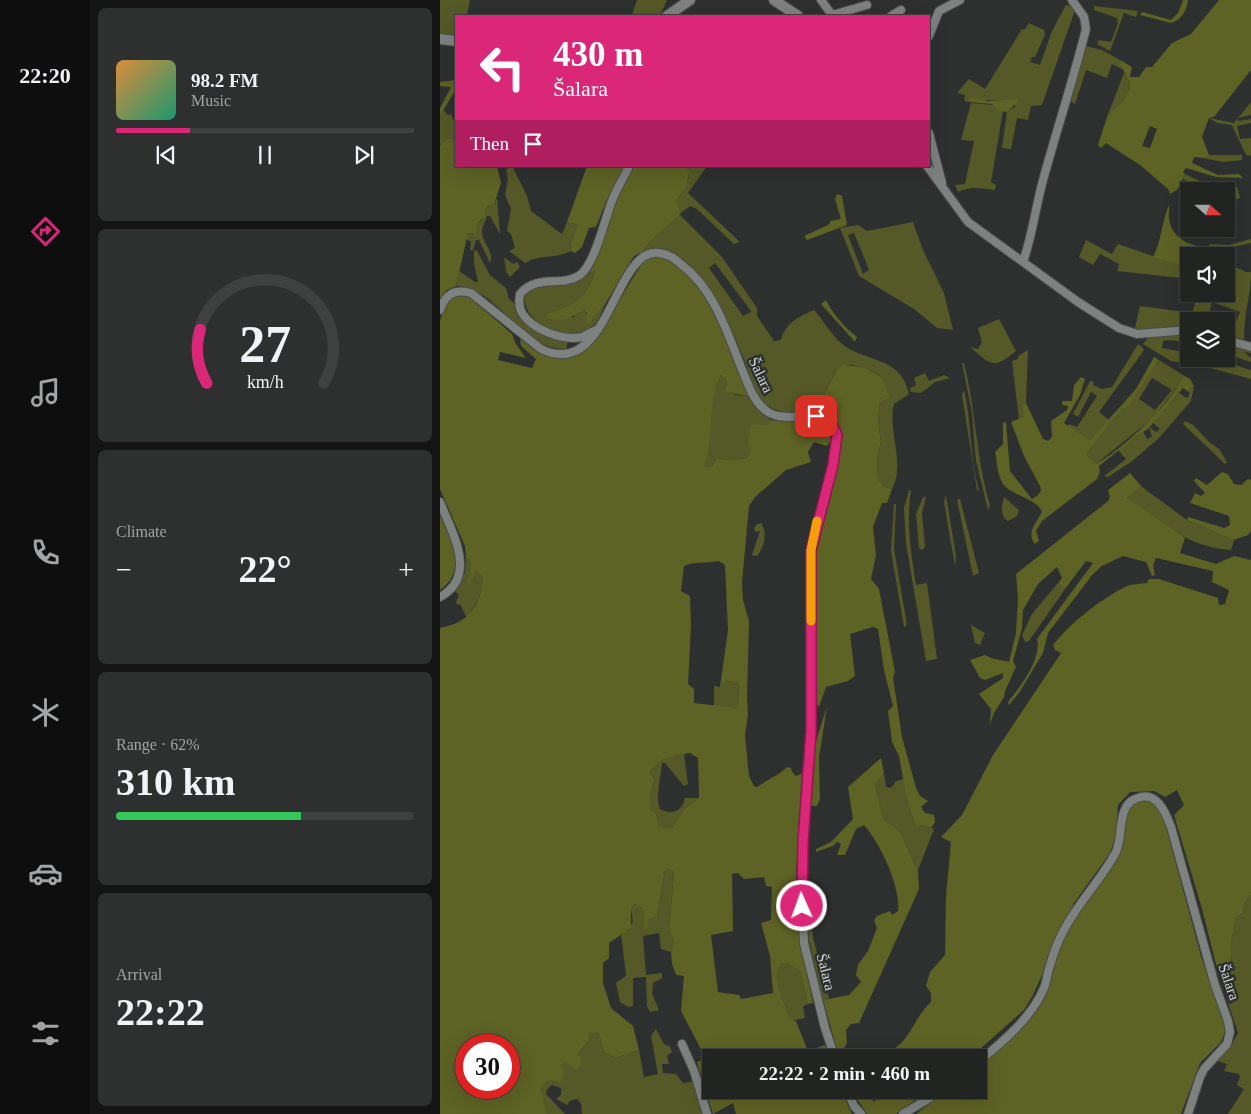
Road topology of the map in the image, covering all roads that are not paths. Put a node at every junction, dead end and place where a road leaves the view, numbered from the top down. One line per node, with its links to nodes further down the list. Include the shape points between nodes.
1 (690, 0): 8 (street)
2 (774, 0): 9 (street)
3 (821, 0): 10 (street)
4 (960, 0): 13 (street, via 940,11)
5 (1072, 0): 20 (street, via 1084,17 1086,29 1043,184 1033,233)
6 (867, 5): 11 (street)
7 (901, 10): 12 (street)
8 (668, 15)
9 (796, 15)
10 (831, 15)
11 (835, 15)
12 (893, 15)
13 (930, 33)
14 (440, 39): 15 (street)
15 (455, 41)
16 (930, 136): 19 (street)
17 (628, 167): 22 (street, via 612,199 588,266 580,275 568,280 541,281 527,286 520,294 522,312 532,323 551,334 582,337)
18 (928, 167): 19 (street)
19 (943, 185): 20 (street, via 968,222)
20 (1022, 262): 23 (street, via 1125,332)
21 (440, 310): 22 (street, Šalara, via 449,294 463,290 471,293 510,326 550,353 574,351 587,343)
22 (598, 329): 29 (street, Šalara, via 634,265 658,252 671,256 691,271 705,289 762,408 774,416 816,416 831,423 837,435 833,465 811,550 811,732 801,888 804,943)
23 (1180, 331)
24 (1235, 343): 25 (street)
25 (1251, 347)
26 (440, 502): 27 (street, via 462,558 458,578 452,588)
27 (440, 597)
28 (682, 1044): 33 (street)
29 (833, 1049)
30 (987, 1055): 36 (street, Šalara, via 1003,1042 1035,1005 1045,987 1049,967 1064,930 1116,853 1126,807 1134,799 1149,797 1160,802 1171,827 1230,1032 1227,1044 1204,1069)
31 (851, 1099): 34 (street)
32 (928, 1099): 35 (street)
33 (707, 1114)
34 (861, 1114)
35 (903, 1114)
36 (1188, 1114)

